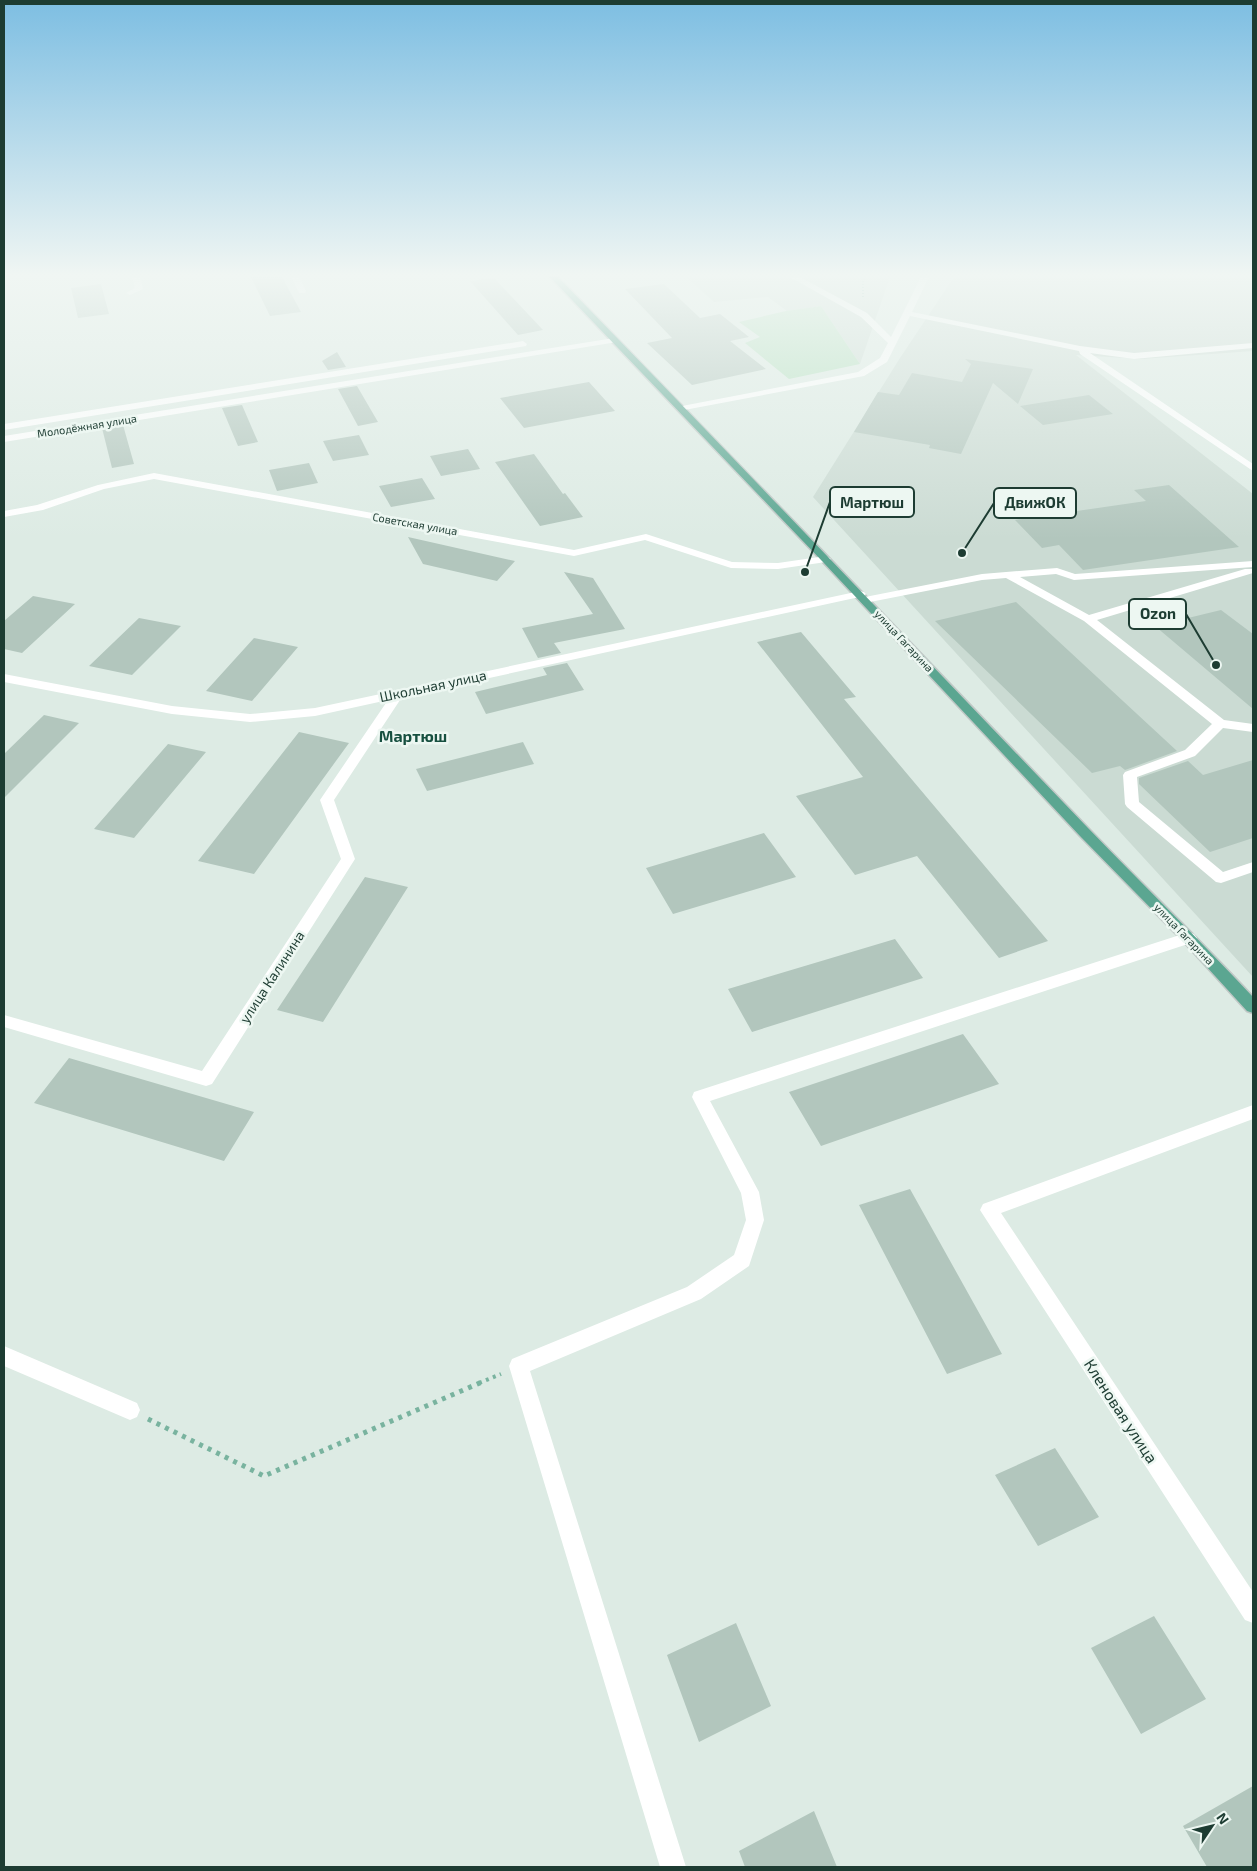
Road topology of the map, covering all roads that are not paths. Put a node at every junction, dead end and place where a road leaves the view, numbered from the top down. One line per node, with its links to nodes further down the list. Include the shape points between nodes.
1 (396, 364): 7 (street, Молодёжная улица)
2 (464, 364): 8 (street, Молодёжная улица)
3 (638, 364): 6 (main road, улица Гагарина)
4 (877, 364): 6 (street, via 861,374)
5 (1102, 364): 9 (street)
6 (682, 409): 11 (main road, улица Гагарина)
7 (4, 427)
8 (4, 439)
9 (1253, 468)
10 (4, 514): 11 (street, Советская улица, via 39,508 154,476 574,553 646,538 731,565 778,566)
11 (826, 558): 15 (main road, улица Гагарина)
12 (1253, 564): 14 (street, Школьная улица, via 1074,576 1057,571)
13 (1253, 570): 16 (street)
14 (1008, 575): 15 (street, Школьная улица); 16 (street)
15 (862, 597): 18 (street, Школьная улица); 22 (main road, улица Гагарина)
16 (1088, 619): 19 (street)
17 (4, 678): 18 (street, Школьная улица, via 172,710 250,718 315,712)
18 (398, 694): 24 (street, улица Калинина, via 327,800 348,859 206,1079)
19 (1220, 724): 20 (street); 21 (street, via 1190,753 1130,775 1132,804 1221,878)
20 (1253, 728)
21 (1253, 867)
22 (1189, 938): 23 (main road, улица Гагарина); 29 (street, via 700,1097 750,1192 755,1220 742,1260 694,1293 519,1366)
23 (1253, 1007)
24 (4, 1021)
25 (1253, 1112): 28 (street, Кленовая улица, via 989,1210)
26 (4, 1356): 27 (street)
27 (130, 1410)
28 (1253, 1612)
29 (672, 1867)

